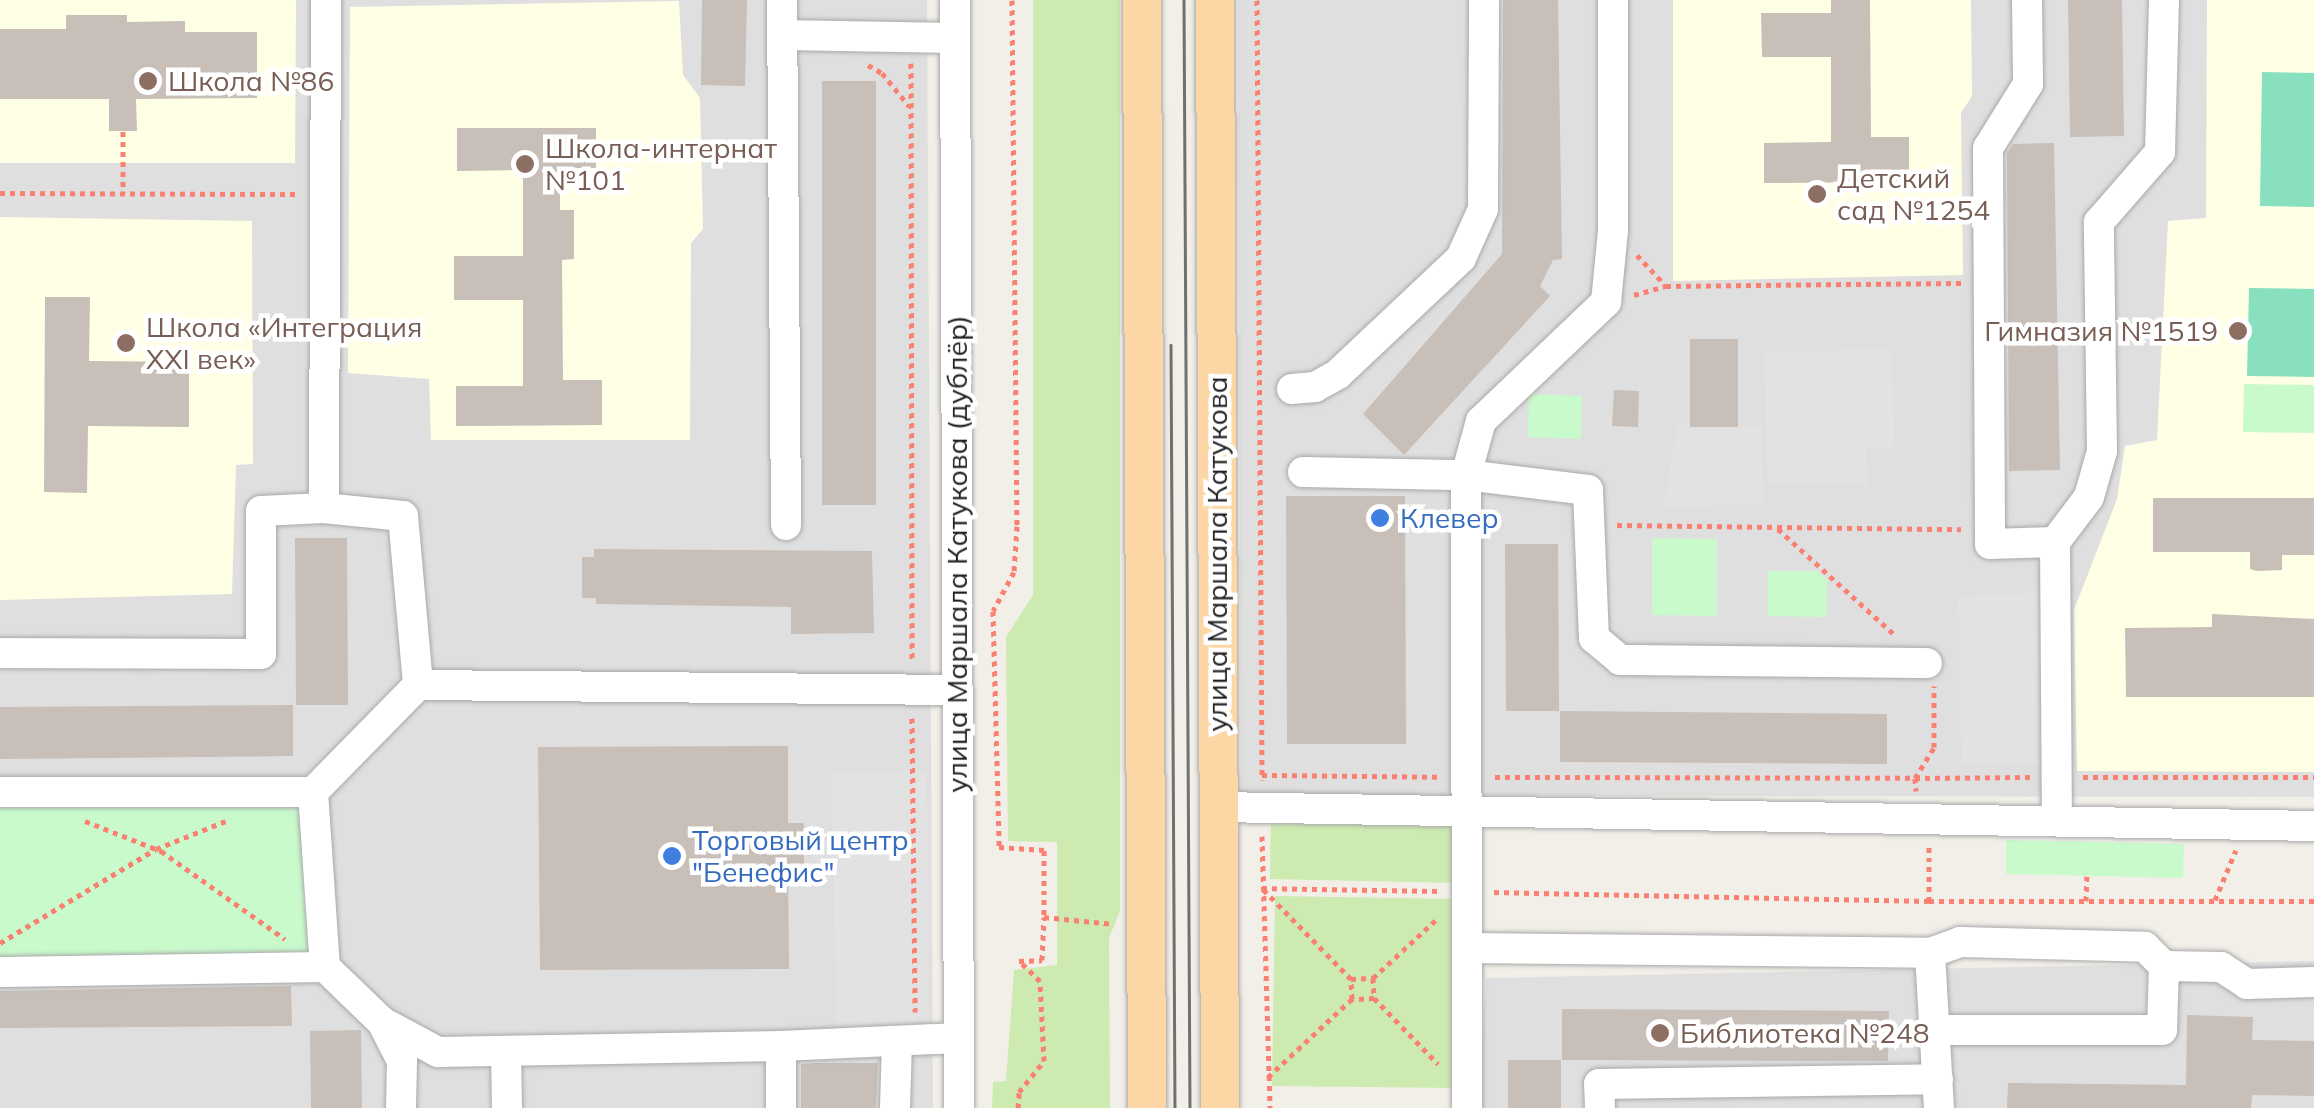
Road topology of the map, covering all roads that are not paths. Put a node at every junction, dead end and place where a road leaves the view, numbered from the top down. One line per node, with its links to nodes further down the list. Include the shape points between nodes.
1 (326, 0): 15 (street)
2 (782, 0): 10 (street)
3 (955, 0): 11 (street, улица Маршала Катукова (дублёр))
4 (1142, 0): 47 (main road)
5 (1214, 0): 24 (main road, улица Маршала Катукова)
6 (1484, 0): 12 (street, via 1483,209 1462,258 1338,374 1315,387)
7 (1613, 0): 14 (street, via 1613,230 1606,302 1481,422)
8 (2027, 0): 17 (street, via 2028,84 1988,148 1990,544)
9 (2164, 0): 17 (street, via 2160,152 2099,222 2102,451 2089,497)
10 (782, 35): 11 (street); 16 (street)
11 (955, 38): 21 (street, улица Маршала Катукова (дублёр))
12 (1292, 389)
13 (1304, 472): 14 (street)
14 (1466, 474): 19 (street, via 1588,490 1594,638 1620,660); 25 (street)
15 (324, 508): 18 (street, via 261,511 260,654); 20 (street, via 403,516)
16 (786, 525)
17 (2054, 542): 26 (street)
18 (0, 653)
19 (1926, 663)
20 (418, 685): 21 (street); 23 (street)
21 (958, 690): 36 (street, улица Маршала Катукова (дублёр))
22 (0, 792): 23 (street)
23 (312, 792): 31 (street)
24 (1218, 807): 25 (street); 48 (main road, улица Маршала Катукова)
25 (1468, 812): 26 (street); 28 (street)
26 (2056, 821): 27 (street)
27 (2314, 826)
28 (1467, 948): 29 (street); 41 (street)
29 (1930, 953): 30 (street, via 1960,942 2146,946); 35 (street)
30 (2164, 966): 33 (street, via 2221,967 2247,984); 35 (street, via 2162,1030)
31 (324, 967): 32 (street); 34 (street)
32 (0, 972)
33 (2314, 982)
34 (382, 1022): 39 (street, via 438,1052); 42 (street, via 402,1061)
35 (1937, 1030): 40 (street)
36 (959, 1038): 37 (street); 46 (street, улица Маршала Катукова (дублёр))
37 (906, 1041): 38 (street); 45 (street)
38 (781, 1046): 39 (street); 44 (street)
39 (506, 1051): 43 (street)
40 (1939, 1094): 49 (street, via 1600,1084)
41 (1466, 1100)
42 (401, 1108)
43 (506, 1108)
44 (781, 1108)
45 (895, 1108)
46 (960, 1108)
47 (1148, 1108)
48 (1220, 1108)
49 (1600, 1108)

